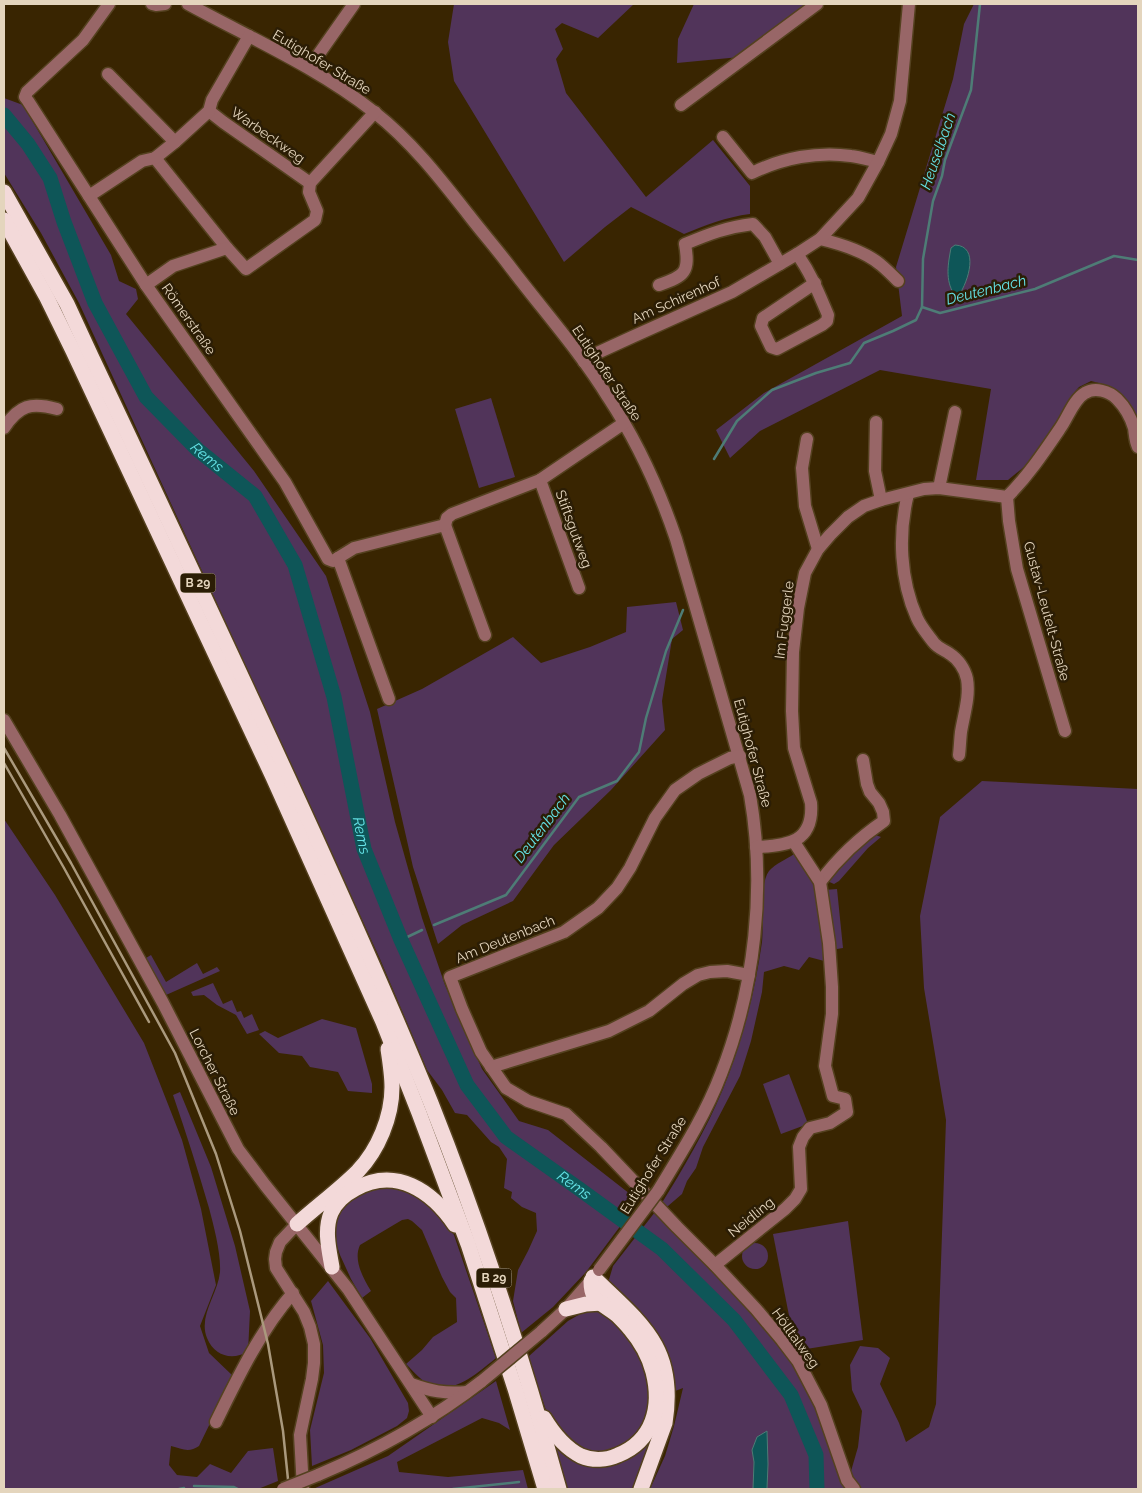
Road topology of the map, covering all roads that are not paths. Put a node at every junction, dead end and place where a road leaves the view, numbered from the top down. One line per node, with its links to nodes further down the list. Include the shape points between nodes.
1 (109, 4): 20 (street, Römerstraße, via 83,40 25,97)
2 (152, 4): 3 (street)
3 (165, 4)
4 (188, 4): 8 (street, Eutighofer Straße)
5 (354, 4): 9 (street)
6 (817, 4): 11 (street)
7 (909, 4): 17 (street, Am Schirenhof, via 900,101 891,134)
8 (249, 36): 9 (street, Eutighofer Straße); 12 (street, via 212,100)
9 (309, 68): 13 (street, Eutighofer Straße)
10 (108, 74): 15 (street)
11 (681, 105)
12 (209, 111): 15 (street); 18 (street, Warbeckweg)
13 (375, 112): 18 (street); 30 (street, Eutighofer Straße, via 432,168)
14 (723, 137): 17 (street, via 752,173 787,160 818,155 852,156)
15 (175, 142): 16 (street)
16 (155, 158): 20 (street, via 142,161); 23 (street)
17 (878, 162): 22 (street, Am Schirenhof, via 858,198)
18 (310, 184): 23 (street, via 309,192 317,211 314,220 246,269)
19 (4, 192): 72 (highway, B 29, via 71,313 263,721 380,981 450,1154)
20 (89, 196): 28 (street, Römerstraße)
21 (4, 220): 58 (highway, B 29, via 77,359 273,777)
22 (820, 239): 24 (street, Am Schirenhof); 26 (street, via 868,256)
23 (227, 248): 28 (street, via 173,266)
24 (797, 254): 25 (street, Am Schirenhof); 27 (street)
25 (780, 264): 29 (street, Am Schirenhof, via 765,237 753,224 736,226 685,244 687,267 684,273); 30 (street, Am Schirenhof, via 732,292 595,354)
26 (898, 281)
27 (815, 283): 27 (street, via 828,315 827,321 777,349 771,347 761,326 763,318)
28 (146, 285): 45 (street, Römerstraße, via 284,482 328,559)
29 (659, 285)
30 (584, 362): 34 (street, Eutighofer Straße)
31 (57, 409): 35 (street, via 37,405 29,407 14,414)
32 (955, 412): 39 (street)
33 (876, 422): 42 (street, via 875,471)
34 (624, 423): 38 (street, Stiftsgutweg); 52 (street, Eutighofer Straße, via 668,513)
35 (4, 428)
36 (807, 439): 44 (street, via 802,468 805,506)
37 (1138, 447): 41 (street, via 1128,413 1116,398 1108,392 1095,390 1085,393 1042,455)
38 (540, 480): 43 (street, Stiftsgutweg, via 452,514); 46 (street, Stiftsgutweg)
39 (939, 488): 40 (street, Im Fuggerle); 41 (street, Im Fuggerle)
40 (908, 494): 42 (street, Im Fuggerle); 51 (street, via 902,538 911,601 922,627 936,645 960,662 967,678 968,697)
41 (1007, 497): 50 (street, Gustav-Leutelt-Straße, via 1017,569)
42 (881, 500): 44 (street, Im Fuggerle, via 864,506 848,518)
43 (445, 525): 45 (street, via 354,548); 47 (street)
44 (818, 549): 54 (street, Im Fuggerle, via 805,573 794,652 794,748 811,812 807,828)
45 (334, 560): 48 (street, Römerstraße)
46 (579, 588)
47 (485, 635)
48 (388, 699)
49 (4, 720): 61 (street, Lorcher Straße, via 163,1003 238,1149)
50 (1065, 731)
51 (959, 755)
52 (740, 756): 55 (street, Eutighofer Straße, via 754,817); 59 (street, Am Deutenbach, via 698,774 675,790 617,888 598,908 564,932 450,977 481,1052)
53 (863, 760): 56 (street, via 867,784 879,803 884,821 835,862)
54 (794, 842): 55 (street); 56 (street)
55 (756, 847): 57 (street, Eutighofer Straße, via 756,916)
56 (820, 882): 64 (street, Neidling, via 832,987 825,1066 833,1096 844,1100 847,1112 830,1123 810,1128 802,1137 799,1147 801,1188 795,1199)
57 (749, 975): 59 (street, via 710,972 698,975 649,1011 609,1031); 66 (street, Eutighofer Straße, bridge, via 738,1026 721,1075 692,1136 658,1190)
58 (383, 1022): 61 (highway, via 392,1088 381,1134 359,1170); 63 (highway, B 29)
59 (491, 1067): 62 (street, Am Deutenbach, via 506,1088 517,1096 566,1114)
60 (336, 1205): 61 (highway, via 311,1223); 63 (highway, via 362,1184 380,1180 402,1182 419,1189 444,1209); 65 (highway, via 329,1220 328,1235)
61 (297, 1224): 65 (street, Lorcher Straße); 67 (street, via 280,1242 275,1259 276,1268)
62 (677, 1227): 64 (street, Hölltalweg)
63 (468, 1244): 77 (highway, B 29)
64 (715, 1264): 80 (street, Hölltalweg, via 798,1361 821,1405 847,1480)
65 (332, 1267): 70 (street, Lorcher Straße)
66 (594, 1276): 68 (highway, via 592,1293); 69 (street, Eutighofer Straße); 79 (highway, via 644,1327 664,1368 665,1423)
67 (293, 1293): 74 (street, via 244,1367); 76 (street, via 310,1327 314,1353 300,1435)
68 (602, 1303): 69 (highway); 72 (highway, via 630,1329 650,1363 656,1399 653,1422 648,1431 641,1441 624,1453 605,1459 587,1458 560,1440)
69 (566, 1309): 71 (street, Eutighofer Straße, bridge)
70 (410, 1384): 71 (street, via 440,1393); 73 (street, Lorcher Straße)
71 (468, 1392): 73 (street, Eutighofer Straße)
72 (535, 1403): 78 (highway, B 29)
73 (432, 1417): 75 (street, Eutighofer Straße, bridge, via 359,1458)
74 (216, 1422)
75 (284, 1489)
76 (303, 1489)
77 (545, 1489)
78 (559, 1489)
79 (641, 1489)
80 (854, 1489)

